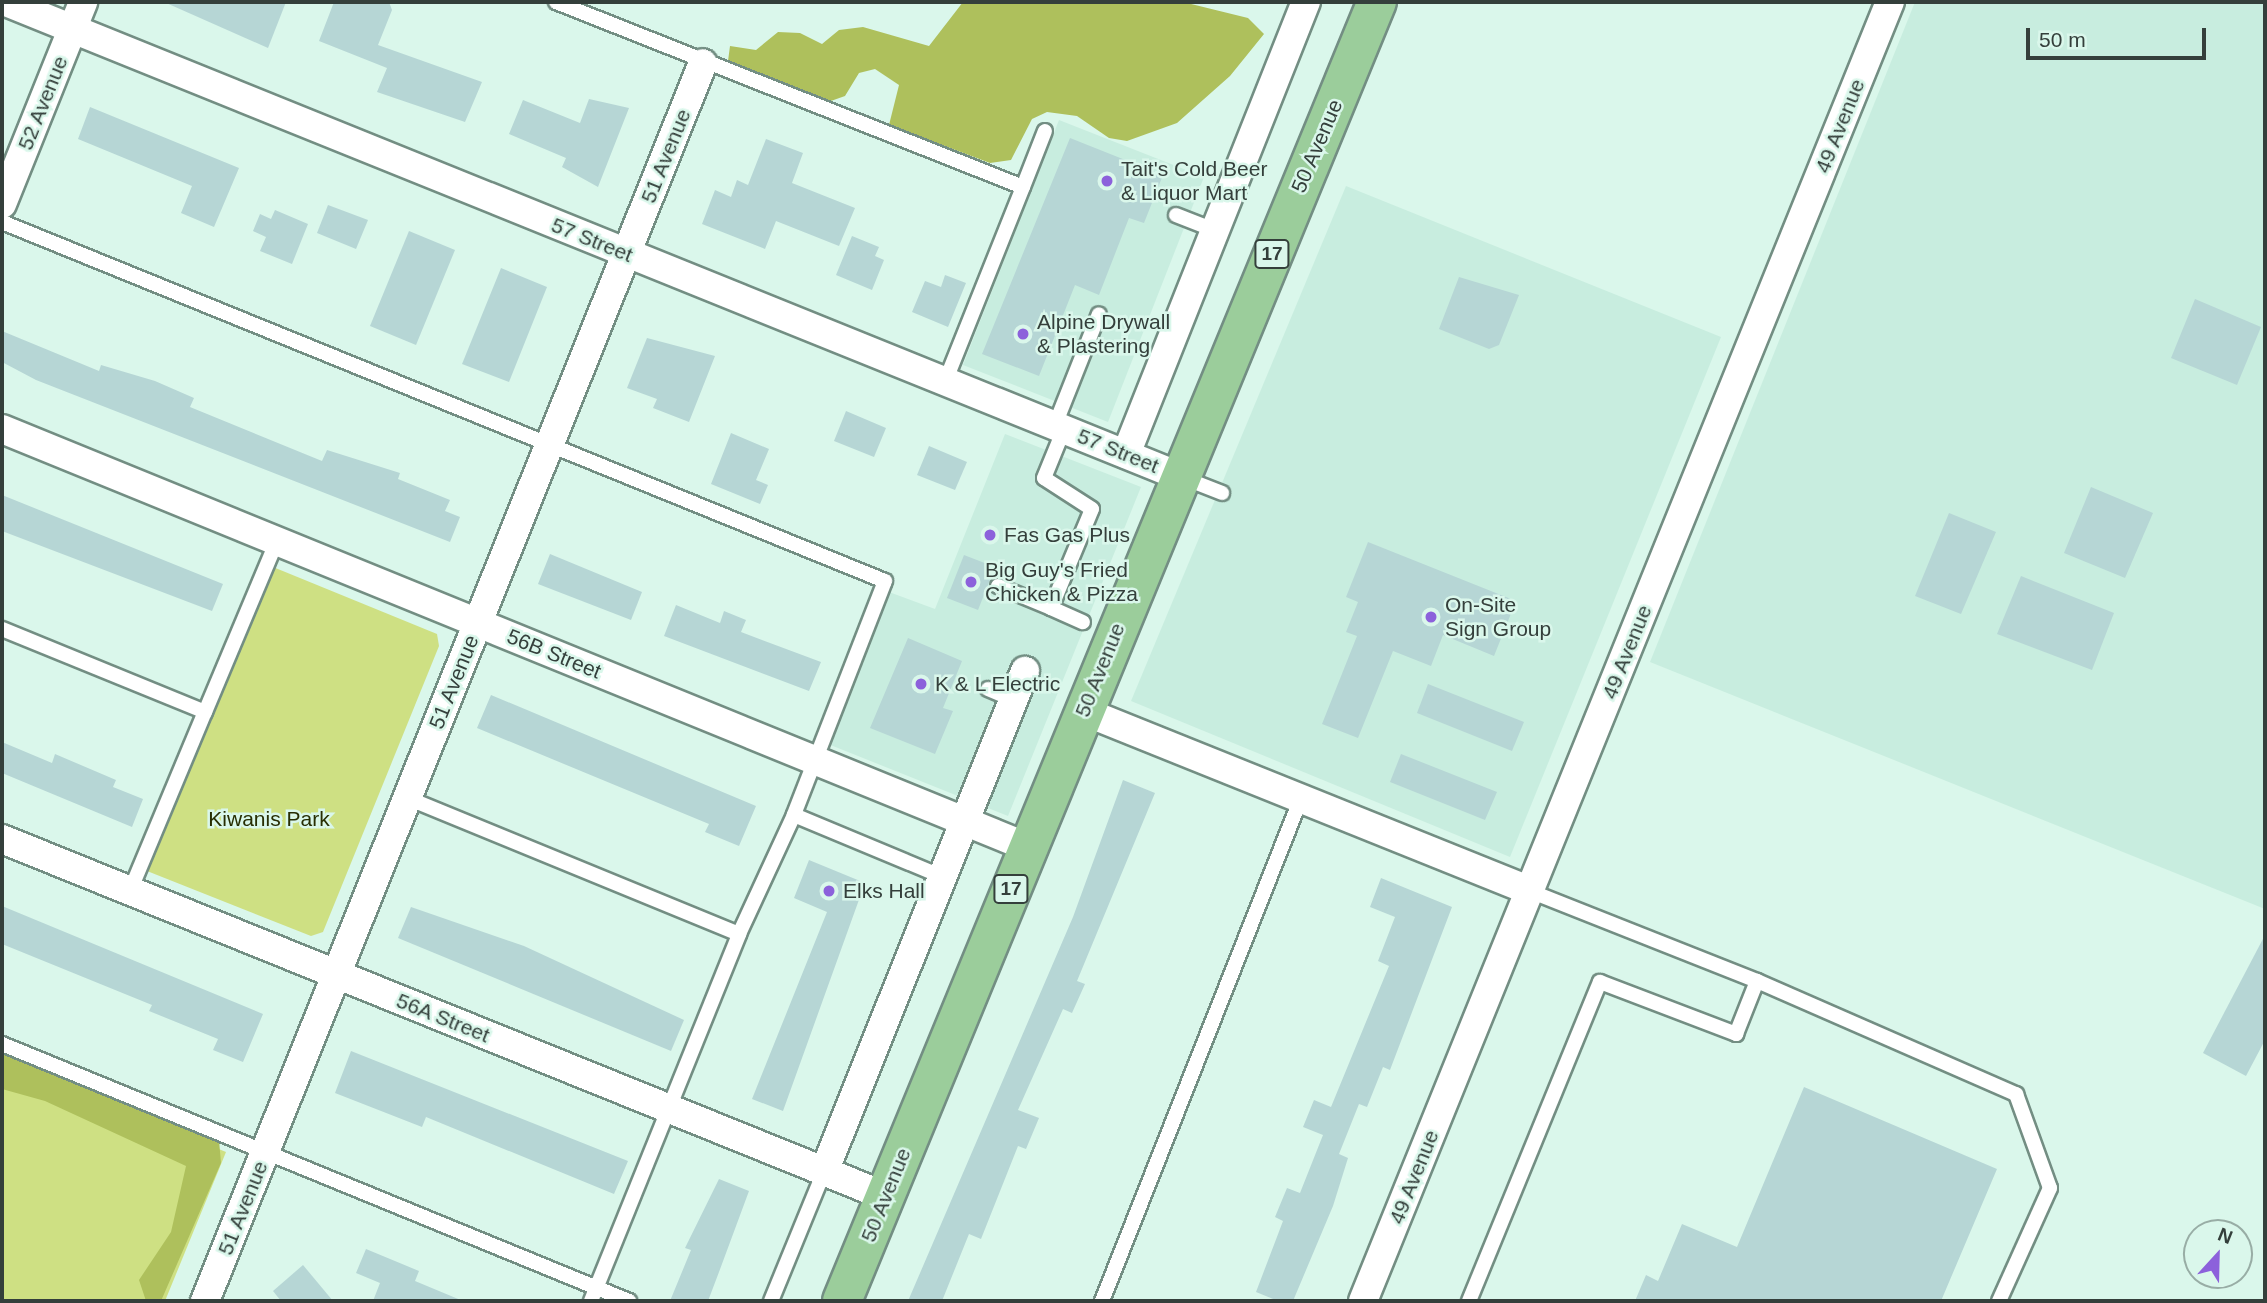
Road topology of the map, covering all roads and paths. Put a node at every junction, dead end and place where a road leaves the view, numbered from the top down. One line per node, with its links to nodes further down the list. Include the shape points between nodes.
1 (6, 2): 7 (street, 57 Street)
2 (83, 2): 7 (street, 52 Avenue)
3 (556, 2): 8 (lane)
4 (1306, 2): 14 (street)
5 (1377, 2): 22 (main road, 50 Avenue / 17)
6 (1890, 2): 44 (street, 49 Avenue)
7 (73, 28): 11 (street, 52 Avenue); 15 (street, 57 Street)
8 (703, 63): 10 (lane); 15 (street, 51 Avenue)
9 (1045, 131): 10 (lane)
10 (1023, 187): 17 (lane)
11 (2, 204)
12 (1176, 215): 14 (lane)
13 (2, 222): 20 (lane)
14 (1214, 230): 21 (street)
15 (627, 253): 17 (street, 57 Street); 20 (street, 51 Avenue)
16 (1098, 314): 18 (lane)
17 (946, 380): 18 (street, 57 Street)
18 (1060, 427): 21 (street, 57 Street); 26 (lane, via 1044,478 1091,509)
19 (2, 429): 24 (street, 56B Street)
20 (550, 443): 28 (street, 51 Avenue); 35 (lane, via 885,581)
21 (1126, 454): 22 (street, 57 Street)
22 (1179, 476): 23 (lane); 33 (main road, 50 Avenue / 17)
23 (1222, 493)
24 (277, 541): 28 (street, 56B Street); 34 (lane)
25 (998, 586): 26 (lane)
26 (1051, 608): 27 (lane)
27 (1083, 622)
28 (478, 623): 35 (street, 56B Street); 36 (street, 51 Avenue)
29 (2, 629): 34 (lane)
30 (1026, 671): 32 (street)
31 (988, 689): 32 (lane)
32 (1014, 699): 39 (street)
33 (1083, 711): 37 (street); 41 (main road, 50 Avenue / 17)
34 (205, 712): 43 (lane)
35 (814, 759): 38 (lane); 39 (street, 56B Street)
36 (407, 798): 45 (lane); 46 (street, 51 Avenue)
37 (1301, 799): 44 (street); 59 (lane)
38 (794, 815): 42 (lane); 45 (lane)
39 (967, 821): 41 (street, 56B Street); 42 (street)
40 (2, 839): 43 (street, 56A Street)
41 (1028, 847): 52 (main road, 50 Avenue / 17)
42 (943, 877): 51 (street)
43 (130, 891): 46 (street, 56A Street)
44 (1530, 891): 47 (lane); 60 (street, 49 Avenue)
45 (739, 934): 49 (lane)
46 (337, 974): 49 (street, 56A Street); 50 (street, 51 Avenue)
47 (1757, 981): 61 (lane, via 1736,1034 1601,982); 62 (lane, via 2015,1094 2050,1188)
48 (2, 1044): 50 (lane)
49 (668, 1109): 51 (street, 56A Street); 53 (lane)
50 (265, 1152): 53 (lane); 54 (street, 51 Avenue)
51 (824, 1172): 52 (street, 56A Street); 57 (lane)
52 (885, 1196): 58 (main road, 50 Avenue / 17)
53 (597, 1287): 55 (lane); 56 (lane)
54 (205, 1301)
55 (591, 1301)
56 (629, 1301)
57 (771, 1301)
58 (842, 1301)
59 (1102, 1301)
60 (1363, 1301)
61 (1469, 1301)
62 (1999, 1301)

